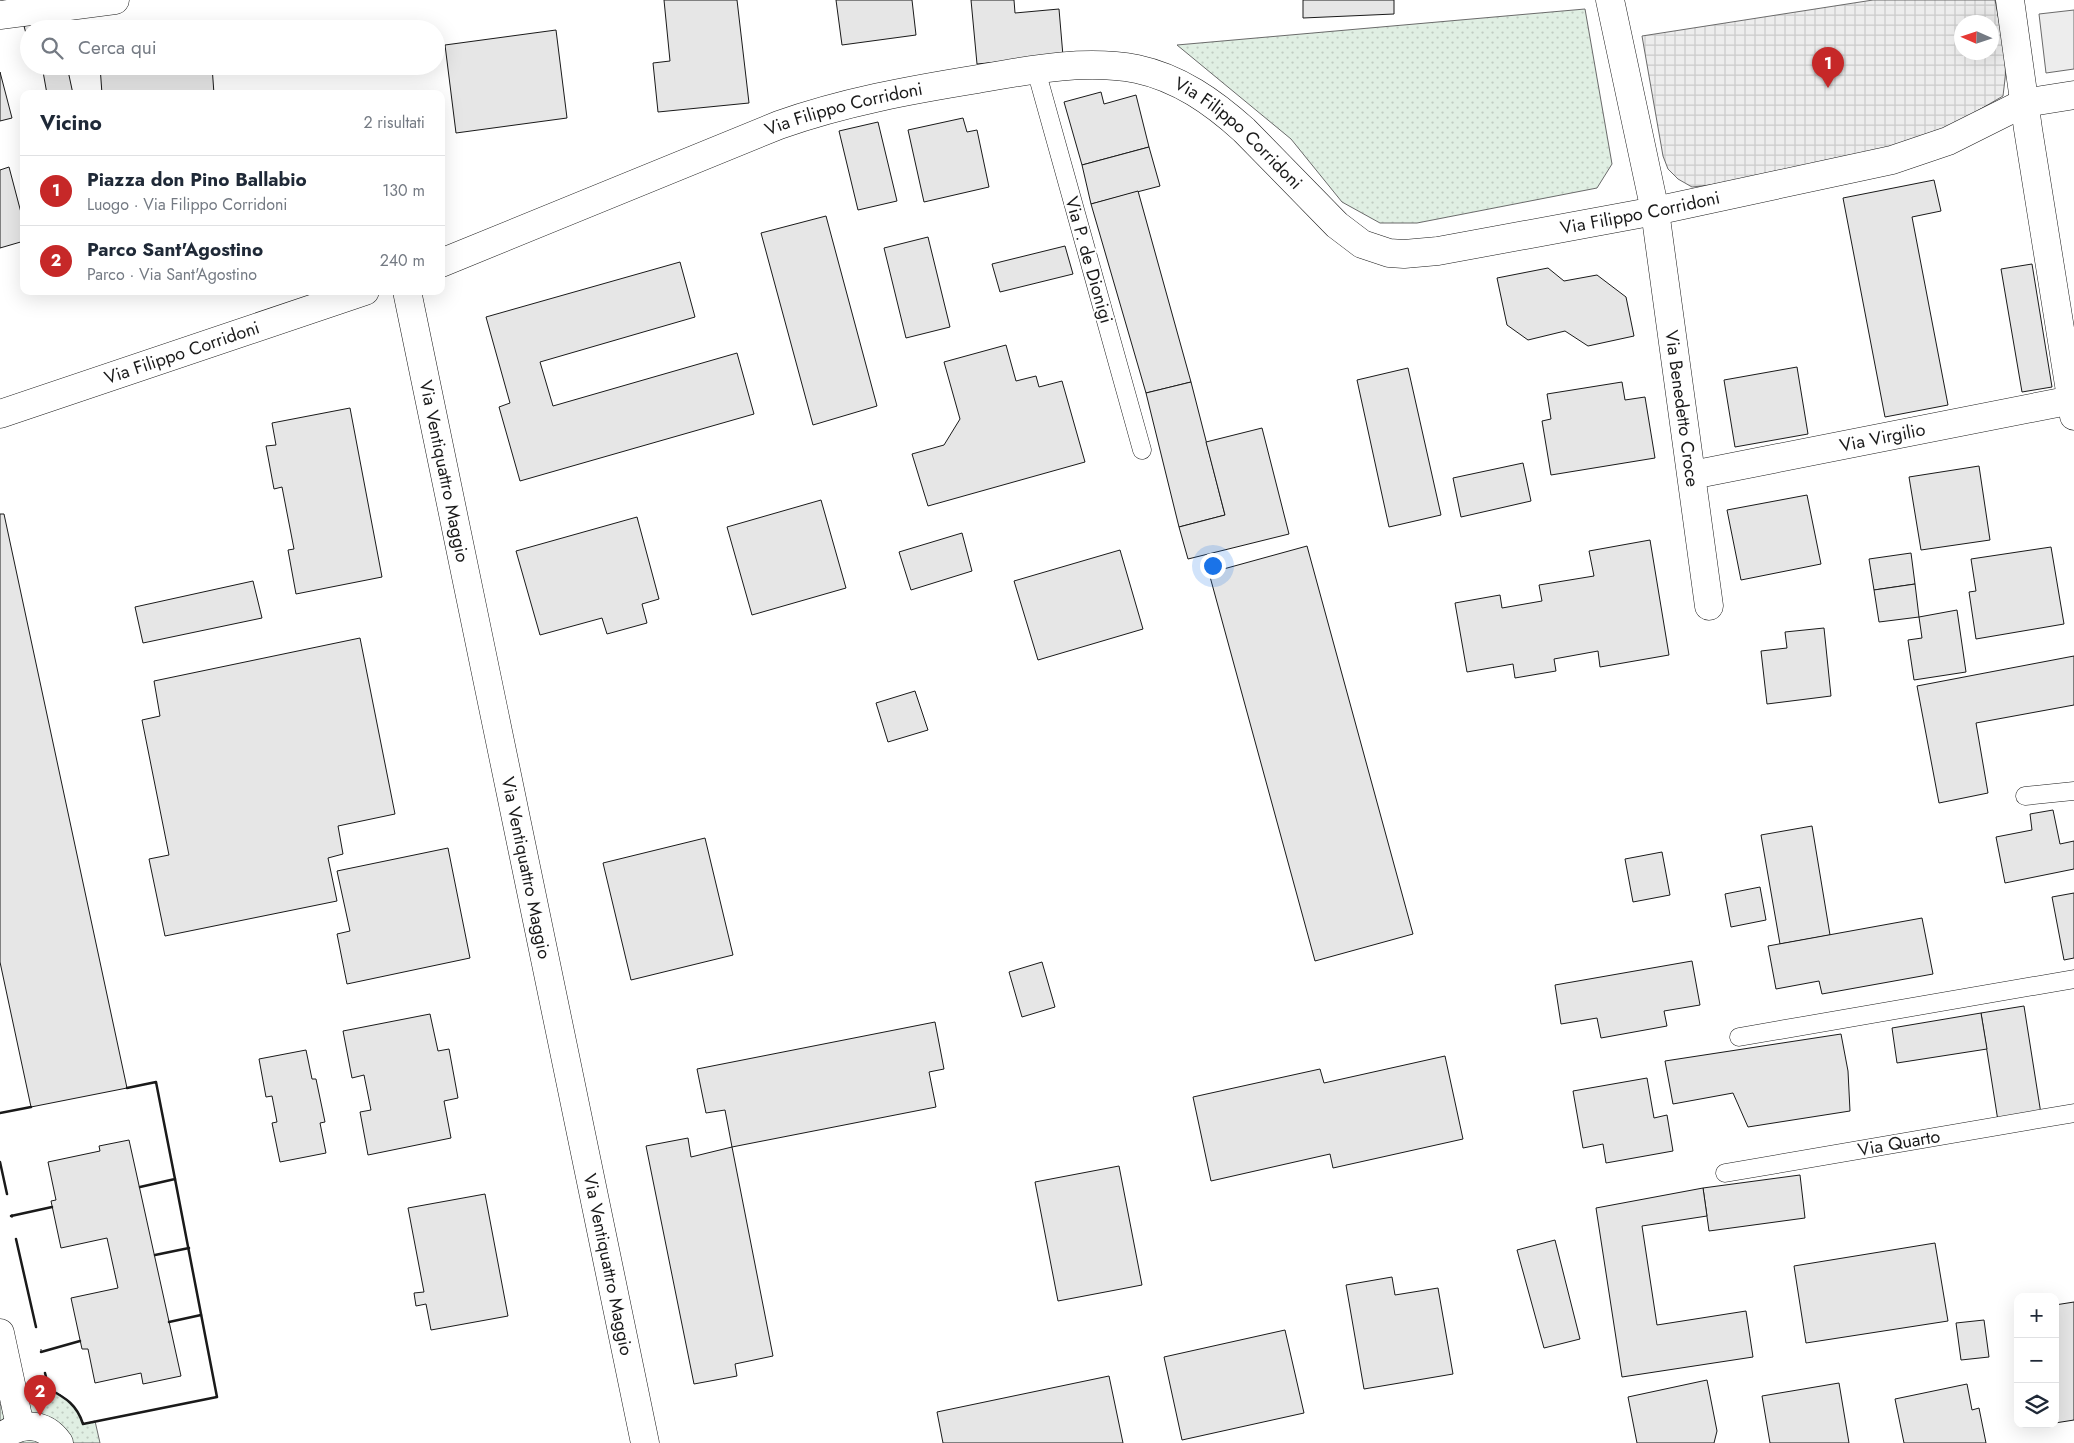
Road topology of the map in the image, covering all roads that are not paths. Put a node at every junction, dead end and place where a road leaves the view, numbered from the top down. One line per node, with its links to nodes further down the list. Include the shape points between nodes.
1 (115, 0): 4 (street)
2 (1610, 0): 8 (street, Via Benedetto Croce)
3 (2010, 0): 7 (street, Via Virgilio)
4 (0, 15)
5 (1036, 70): 8 (street, Via Filippo Corridoni, via 1096,65 1135,69 1170,79 1190,89 1244,130 1336,225 1375,250 1404,254 1438,251); 9 (street, Via Filippo Corridoni, via 879,96 822,110); 14 (lane, Via P. de Dionigi)
6 (2074, 95): 7 (street, Via Filippo Corridoni)
7 (2024, 102): 8 (street, Via Filippo Corridoni, via 1948,141 1911,155); 12 (street, Via Virgilio)
8 (1655, 211): 15 (street, Via Benedetto Croce)
9 (445, 261)
10 (353, 295): 13 (street, Via Filippo Corridoni)
11 (408, 295): 26 (street, Via Ventiquattro Maggio)
12 (2073, 408): 15 (street, Via Virgilio)
13 (0, 414)
14 (1142, 450)
15 (1692, 475): 16 (street, Via Benedetto Croce)
16 (1709, 606)
17 (2074, 791): 18 (lane)
18 (2026, 796)
19 (2074, 979): 20 (lane)
20 (1739, 1037)
21 (2074, 1114): 22 (lane, Via Quarto)
22 (1725, 1173)
23 (0, 1333): 24 (street)
24 (10, 1433): 25 (street, via 32,1426 44,1429)
25 (59, 1443)
26 (645, 1443)

